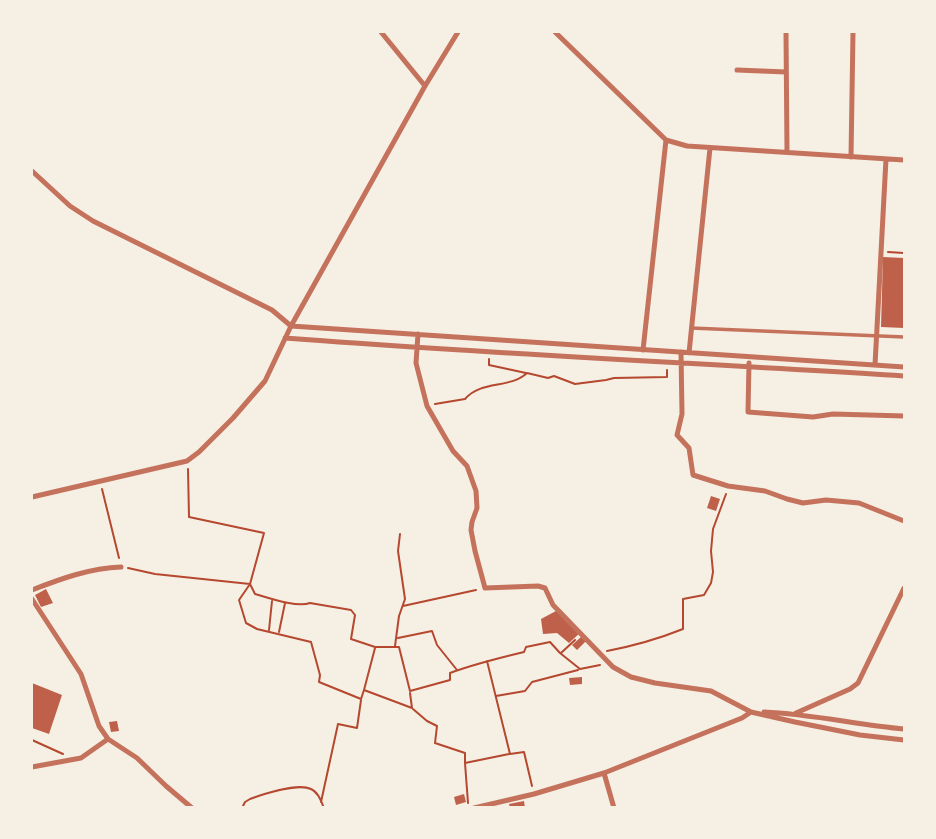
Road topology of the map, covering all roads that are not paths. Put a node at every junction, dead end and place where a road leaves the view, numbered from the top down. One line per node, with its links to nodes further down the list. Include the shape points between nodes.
1 (381, 32): 8 (street)
2 (458, 32): 8 (street)
3 (555, 32): 9 (street)
4 (786, 32): 7 (street)
5 (853, 32): 12 (street)
6 (737, 70): 7 (street)
7 (786, 72): 11 (street)
8 (425, 86): 16 (street)
9 (666, 139): 10 (street); 23 (street)
10 (710, 148): 11 (street); 17 (street)
11 (787, 152): 12 (street)
12 (851, 157): 13 (street)
13 (886, 159): 14 (street); 19 (street)
14 (905, 160)
15 (32, 171): 16 (street, via 93,221 272,310)
16 (291, 326): 18 (street); 21 (street)
17 (691, 328): 19 (street); 25 (street)
18 (418, 334): 22 (street); 23 (street)
19 (877, 336): 20 (street); 28 (street)
20 (905, 337)
21 (285, 338): 22 (street); 33 (street, via 265,382 187,461)
22 (417, 348): 27 (street); 40 (street, via 416,363 427,406 467,466 476,491 471,530 485,588 543,587 553,605 618,671 655,684 711,691)
23 (643, 350): 24 (street)
24 (681, 352): 25 (street); 27 (street)
25 (689, 353): 26 (street)
26 (749, 357): 28 (street); 29 (street)
27 (681, 362): 29 (street); 34 (street, via 682,414 677,435 689,448 693,475 803,503 859,503)
28 (875, 365): 30 (street)
29 (749, 366): 31 (street); 32 (street, via 748,412)
30 (905, 367)
31 (905, 376)
32 (905, 416)
33 (32, 496)
34 (905, 521)
35 (121, 567): 37 (street, via 66,577)
36 (905, 588): 38 (street)
37 (32, 590)
38 (902, 598): 41 (street, via 856,686)
39 (32, 599): 44 (street, via 81,674)
40 (751, 712): 41 (street); 42 (street); 47 (street)
41 (796, 714): 42 (street); 43 (street)
42 (795, 722): 45 (street)
43 (905, 729)
44 (108, 739): 46 (street, via 81,758); 48 (street)
45 (905, 740)
46 (32, 767)
47 (604, 773): 49 (street); 50 (street)
48 (192, 807)
49 (474, 807)
50 (614, 807)

